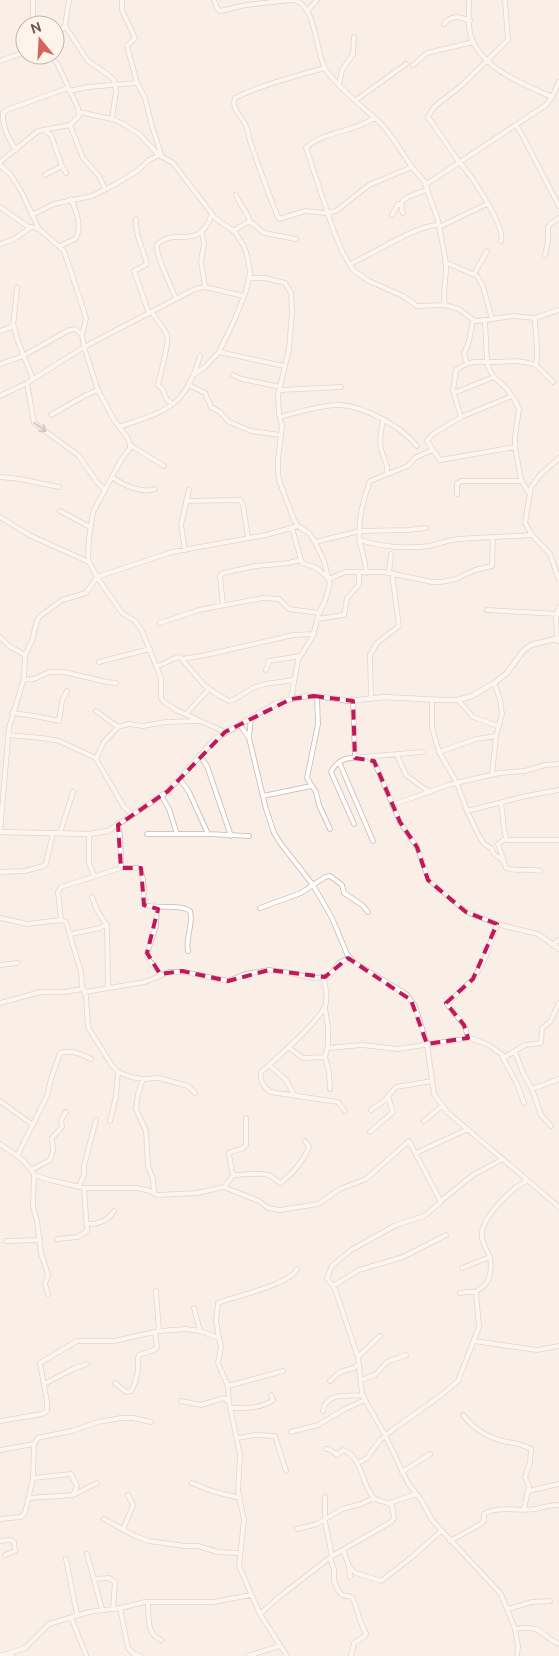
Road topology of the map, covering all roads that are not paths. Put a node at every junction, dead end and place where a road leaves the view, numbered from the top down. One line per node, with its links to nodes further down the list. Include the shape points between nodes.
1 (33, 0): 10 (street)
2 (69, 0): 13 (street)
3 (122, 0): 24 (street, via 122,10 135,38 127,46)
4 (214, 0): 8 (street, via 220,11)
5 (317, 0): 9 (street)
6 (469, 0): 11 (street)
7 (505, 0): 18 (street, via 508,40)
8 (264, 2): 9 (street, via 296,0)
9 (307, 11): 22 (street)
10 (33, 15)
11 (470, 21): 12 (street, via 460,17 449,19); 15 (street)
12 (444, 24)
13 (65, 26): 26 (street, via 88,62 108,74)
14 (354, 37): 25 (street, via 353,54 342,70)
15 (473, 42): 18 (street); 21 (street, via 427,54)
16 (15, 56): 17 (street)
17 (0, 61)
18 (487, 61): 29 (street, via 508,77); 39 (street, via 434,107 428,117)
19 (406, 64): 30 (street)
20 (58, 65): 28 (street)
21 (413, 65)
22 (324, 68): 25 (street); 53 (street, via 248,92 235,98 234,104 247,128 279,219 305,211)
23 (559, 82): 27 (street)
24 (137, 83): 26 (street); 38 (street, via 145,98)
25 (339, 85): 30 (street)
26 (115, 86): 28 (street); 33 (street)
27 (558, 88): 29 (street)
28 (68, 90): 31 (street); 37 (street, via 2,113 7,135)
29 (552, 97): 35 (street)
30 (356, 100): 32 (street)
31 (79, 112): 33 (street); 34 (street)
32 (374, 118): 42 (street); 53 (street, via 312,142 306,148)
33 (112, 119): 38 (street, via 135,131)
34 (70, 126): 36 (street); 46 (street, via 82,158 99,176)
35 (516, 126): 39 (street); 52 (street)
36 (43, 130): 37 (street); 41 (street, via 51,135)
37 (16, 150): 40 (street)
38 (161, 156): 46 (street, via 149,160); 55 (street, via 173,163)
39 (459, 162): 45 (street); 50 (street)
40 (0, 164): 56 (street, via 17,185)
41 (62, 166): 43 (street); 44 (street)
42 (412, 167): 45 (street); 53 (street, via 369,185 340,209)
43 (66, 173)
44 (44, 175)
45 (426, 187): 49 (street, via 405,198); 61 (street)
46 (105, 189): 48 (street, via 92,196)
47 (236, 194): 60 (street)
48 (71, 199): 56 (street); 69 (street, via 78,231 75,239)
49 (401, 204): 54 (street); 57 (street)
50 (486, 204): 61 (street); 67 (street, via 495,218)
51 (0, 206): 62 (street)
52 (559, 206)
53 (328, 212): 73 (street)
54 (403, 213)
55 (212, 214): 64 (street); 65 (street)
56 (32, 215): 63 (street)
57 (392, 216)
58 (559, 218): 71 (street, via 548,227)
59 (136, 219): 82 (street, via 147,264 134,271)
60 (250, 222): 64 (street); 66 (street, via 264,233)
61 (439, 226): 72 (street); 73 (street, via 423,228)
62 (30, 228): 63 (street); 68 (street)
63 (39, 229): 69 (street)
64 (233, 230): 75 (street, via 244,246)
65 (202, 233): 76 (street, via 201,261); 79 (street, via 164,240 157,245 157,253)
66 (296, 239)
67 (501, 241)
68 (0, 244)
69 (60, 246): 89 (street, via 68,260 86,319)
70 (487, 251): 74 (street)
71 (545, 255)
72 (446, 262): 74 (street); 80 (street)
73 (350, 264): 80 (street, via 369,281 417,306)
74 (474, 274): 85 (street, via 483,286)
75 (249, 278): 78 (street); 98 (street, via 275,280 289,288 292,312)
76 (205, 287): 78 (street); 79 (street)
77 (17, 288): 87 (street)
78 (244, 296): 91 (street)
79 (176, 299): 82 (street)
80 (445, 304): 84 (street, via 459,309)
81 (559, 310): 83 (street)
82 (151, 312): 90 (street); 112 (street, via 169,341 158,385)
83 (535, 318): 85 (street, via 514,316); 97 (street)
84 (472, 320): 86 (street); 95 (street, via 464,354)
85 (492, 320): 86 (street)
86 (485, 321): 94 (street)
87 (14, 326): 88 (street); 92 (street)
88 (0, 331)
89 (82, 335): 90 (street); 92 (street, via 75,329 69,330)
90 (84, 347): 102 (street); 108 (street)
91 (219, 352): 98 (street); 99 (street)
92 (23, 356): 96 (street); 102 (street)
93 (200, 356): 99 (street)
94 (486, 361): 95 (street); 97 (street, via 517,360); 101 (street)
95 (467, 363): 109 (street, via 456,370)
96 (0, 364)
97 (536, 365): 103 (street)
98 (284, 366): 107 (street)
99 (193, 375): 105 (street)
100 (233, 375): 107 (street)
101 (494, 377): 109 (street); 111 (street)
102 (32, 380): 104 (street)
103 (553, 382)
104 (27, 383): 110 (street); 131 (street, one-way to 131, via 34,423 78,454)
105 (189, 385): 112 (street); 118 (street, via 205,393 211,407 229,422 251,431)
106 (341, 387): 107 (street)
107 (280, 388): 114 (street)
108 (98, 390): 113 (street); 117 (street)
109 (454, 393): 115 (street)
110 (0, 396)
111 (512, 396): 115 (street); 121 (street, via 519,410)
112 (173, 404): 117 (street)
113 (51, 415)
114 (280, 417): 116 (street, via 340,405 362,410); 118 (street)
115 (461, 417): 122 (street, via 429,437 427,441)
116 (383, 420): 120 (street); 125 (street, via 380,434)
117 (119, 427): 119 (street)
118 (282, 435): 138 (street, via 279,480)
119 (130, 445): 124 (street); 127 (street)
120 (417, 446)
121 (515, 447): 122 (street, via 441,460); 128 (street)
122 (432, 450): 125 (street, via 408,466)
123 (559, 458): 133 (street, via 537,478)
124 (164, 466)
125 (387, 474): 142 (street, via 369,483)
126 (0, 477): 129 (street)
127 (112, 477): 130 (street, via 144,491); 131 (street)
128 (521, 481): 133 (street); 134 (street, via 461,480 457,484)
129 (59, 488)
130 (156, 489)
131 (105, 490): 139 (street)
132 (189, 490): 135 (street)
133 (529, 493): 143 (street, via 525,522)
134 (457, 494)
135 (186, 501): 144 (street, via 241,501); 148 (street, via 181,525)
136 (60, 511): 139 (street)
137 (0, 517): 151 (street, via 29,536)
138 (298, 526): 140 (street); 147 (street)
139 (90, 527): 151 (street)
140 (292, 528): 144 (street); 150 (street)
141 (426, 528): 142 (street)
142 (360, 531): 146 (street); 147 (street)
143 (532, 535): 145 (street); 155 (street, via 550,554)
144 (248, 538): 148 (street)
145 (493, 538): 146 (street, via 415,547); 154 (street, via 494,561 491,567 470,571 456,579 437,583)
146 (360, 540): 153 (street)
147 (315, 542): 157 (street)
148 (185, 550): 156 (street)
149 (391, 554): 154 (street)
150 (300, 560): 157 (street, via 317,568); 159 (street, via 223,573 220,576)
151 (89, 562): 156 (street)
152 (359, 573): 153 (street); 157 (street, via 344,572); 164 (street, via 359,585 347,598 344,614)
153 (366, 573): 154 (street)
154 (390, 573): 184 (street, via 399,626 377,643 370,655)
155 (558, 573): 158 (street)
156 (97, 577): 169 (street, via 122,613 138,625); 170 (street, via 86,593 63,599 39,618)
157 (329, 579): 162 (street)
158 (559, 580)
159 (223, 605): 162 (street, via 274,598 290,609); 165 (street)
160 (559, 607): 163 (street)
161 (487, 610): 163 (street)
162 (319, 613): 164 (street)
163 (558, 614): 168 (street)
164 (317, 619): 166 (street)
165 (160, 623)
166 (314, 634): 171 (street); 172 (street, via 298,634)
167 (0, 637): 170 (street)
168 (558, 640): 179 (street, via 529,647)
169 (150, 649): 173 (street); 174 (street)
170 (25, 655): 176 (street)
171 (300, 656): 175 (street, via 268,661); 177 (street)
172 (182, 659): 174 (street, via 174,658); 180 (street)
173 (99, 662)
174 (157, 666): 190 (street, via 162,699)
175 (266, 670)
176 (23, 680): 178 (street, via 48,672 64,672); 189 (street)
177 (294, 680): 180 (street, via 253,688 231,700); 183 (street)
178 (116, 683)
179 (494, 683): 186 (street); 194 (street, via 502,711)
180 (209, 689): 190 (street)
181 (67, 691): 189 (street, via 59,720)
182 (317, 696): 183 (street); 187 (street); 212 (street, via 318,724 308,774)
183 (291, 699): 191 (street, via 264,709)
184 (370, 699): 185 (street); 187 (street)
185 (432, 700): 186 (street); 201 (street, via 432,728)
186 (458, 700): 194 (street, via 473,716)
187 (353, 701): 206 (street)
188 (96, 711): 195 (street)
189 (12, 713): 197 (street)
190 (186, 714): 192 (street)
191 (251, 718): 193 (street); 199 (street)
192 (202, 720): 195 (street); 196 (street)
193 (240, 725): 196 (street); 199 (street)
194 (498, 726): 198 (street)
195 (118, 727): 205 (street, via 103,743)
196 (224, 732): 202 (street)
197 (8, 735): 205 (street, via 59,741); 225 (street)
198 (496, 736): 201 (street); 209 (street)
199 (249, 738): 217 (street)
200 (422, 752): 203 (street)
201 (439, 752): 211 (street)
202 (199, 755): 210 (street); 232 (street, via 207,766)
203 (396, 755): 204 (street); 215 (street, via 406,775)
204 (368, 757): 206 (street); 219 (street, via 374,761)
205 (96, 758): 221 (street, via 124,807)
206 (355, 758): 207 (street)
207 (339, 762): 222 (street, via 331,773); 236 (street)
208 (559, 764): 209 (street)
209 (492, 775): 211 (street)
210 (180, 779): 216 (street); 231 (street)
211 (457, 783): 215 (street); 220 (street)
212 (311, 786): 217 (street); 224 (street)
213 (559, 790): 218 (street)
214 (73, 792): 227 (street)
215 (429, 792): 219 (street)
216 (162, 795): 221 (street); 230 (street)
217 (263, 796): 242 (street, via 278,840)
218 (501, 803): 220 (street); 234 (street)
219 (392, 805): 250 (street, via 418,847 429,880 467,912)
220 (467, 811): 237 (street, via 484,844)
221 (132, 814): 223 (street)
222 (354, 824)
223 (118, 825): 228 (street, via 105,832); 238 (street, via 122,839)
224 (330, 829)
225 (0, 832): 226 (street)
226 (52, 833): 227 (street); 239 (street, via 44,866)
227 (60, 833): 228 (street)
228 (89, 834): 241 (street, via 89,863)
229 (147, 834): 230 (street)
230 (177, 834): 231 (street)
231 (208, 834): 232 (street)
232 (231, 836): 233 (street)
233 (249, 836)
234 (506, 838): 235 (street, via 519,841); 237 (street, via 498,844)
235 (559, 840)
236 (373, 841)
237 (502, 860): 240 (street, via 507,869)
238 (121, 868): 241 (street); 244 (street, via 139,868 143,881 143,904)
239 (0, 872)
240 (540, 872)
241 (94, 876): 248 (street, via 60,888)
242 (313, 885): 245 (street, via 301,893); 246 (street, via 325,877 332,877 342,884 344,893); 256 (street)
243 (92, 896): 249 (street)
244 (157, 908): 255 (street, via 188,909 192,916); 259 (street, via 156,926 147,953)
245 (260, 908)
246 (368, 912)
247 (0, 918): 248 (street, via 27,924)
248 (60, 920): 251 (street, via 66,922)
249 (106, 924): 251 (street); 261 (street)
250 (497, 924): 253 (street, via 538,934); 266 (street, via 484,961 473,979 447,1004 465,1026)
251 (71, 934): 262 (street)
252 (559, 940): 253 (street)
253 (554, 946): 254 (street)
254 (559, 949)
255 (188, 951)
256 (350, 957): 260 (street); 267 (street, via 406,994 418,1013)
257 (18, 963): 258 (street)
258 (0, 965)
259 (160, 974): 260 (street, via 182,971 228,981 272,970); 261 (street, via 145,982)
260 (324, 977): 265 (street)
261 (108, 987): 262 (street)
262 (84, 991): 263 (street, via 40,992); 275 (street, via 88,1027)
263 (0, 1003)
264 (559, 1003): 270 (street, via 550,1022 542,1028 541,1043 525,1044)
265 (325, 1008): 268 (street); 269 (street)
266 (468, 1038): 267 (street); 271 (street, via 488,1045)
267 (427, 1044): 269 (street, via 395,1049 362,1044); 278 (street)
268 (288, 1047): 272 (street, via 303,1058); 274 (street)
269 (328, 1048): 272 (street)
270 (514, 1052): 271 (street); 280 (street)
271 (502, 1056): 285 (street)
272 (325, 1057): 279 (street)
273 (91, 1059): 294 (street, via 80,1053 60,1053 47,1096)
274 (269, 1065): 282 (street, via 286,1080); 282 (street, via 260,1074 260,1080 268,1091)
275 (118, 1072): 276 (street); 292 (street)
276 (143, 1079): 281 (street, via 159,1078 188,1086); 310 (street, via 136,1109 145,1127)
277 (559, 1079): 280 (street)
278 (432, 1081): 283 (street, via 396,1087); 286 (street, via 435,1096)
279 (330, 1089)
280 (532, 1089): 295 (street, via 541,1115)
281 (194, 1093)
282 (294, 1095): 288 (street, via 338,1102)
283 (388, 1097): 287 (street); 297 (street, via 393,1112)
284 (0, 1100): 294 (street)
285 (524, 1103)
286 (442, 1106): 293 (street); 296 (street)
287 (371, 1110)
288 (345, 1111)
289 (66, 1112): 303 (street, via 62,1127 52,1138 50,1160)
290 (246, 1118): 305 (street, via 246,1145 230,1154)
291 (96, 1120): 307 (street, via 84,1175)
292 (110, 1120)
293 (424, 1121)
294 (33, 1125): 301 (street)
295 (551, 1126)
296 (468, 1129): 300 (street); 302 (street)
297 (370, 1132)
298 (305, 1141): 305 (street, via 308,1147 305,1156 282,1183 265,1174)
299 (0, 1144): 301 (street)
300 (416, 1153): 308 (street, via 408,1141 366,1179 319,1203 294,1208 268,1208); 311 (street)
301 (17, 1156): 303 (street)
302 (503, 1159): 306 (street); 311 (street, via 473,1174)
303 (31, 1170): 304 (street)
304 (34, 1174): 307 (street); 318 (street, via 33,1207)
305 (234, 1175): 308 (street)
306 (528, 1181): 312 (street); 319 (street, via 500,1203 485,1222 482,1237)
307 (78, 1186): 309 (street)
308 (224, 1187): 310 (street, via 163,1196)
309 (84, 1188): 310 (street, via 137,1188); 314 (street)
310 (154, 1193)
311 (442, 1200): 322 (street, via 424,1216 388,1229 334,1263 327,1277)
312 (559, 1207)
313 (114, 1211): 314 (street, via 108,1219)
314 (88, 1224): 316 (street, via 87,1231 81,1236)
315 (446, 1235): 322 (street, via 403,1257 359,1270)
316 (57, 1238)
317 (6, 1240): 318 (street)
318 (40, 1240): 326 (street, via 42,1260 48,1275 45,1284)
319 (490, 1256): 320 (street); 324 (street, via 487,1284)
320 (462, 1268)
321 (297, 1270): 331 (street, via 290,1278 218,1303)
322 (333, 1286): 335 (street)
323 (156, 1291): 328 (street)
324 (476, 1292): 325 (street); 332 (street, via 479,1320)
325 (460, 1293)
326 (48, 1294)
327 (194, 1308): 329 (street)
328 (157, 1331): 329 (street); 341 (street, via 157,1347 139,1354 138,1372 131,1390 126,1392); 342 (street, via 114,1341 75,1342 40,1363)
329 (200, 1331): 331 (street)
330 (380, 1336): 335 (street)
331 (218, 1338): 343 (street, via 221,1347 218,1363)
332 (474, 1341): 333 (street, via 537,1350); 355 (street, via 458,1381)
333 (559, 1346)
334 (406, 1355): 340 (street, via 387,1362 375,1375)
335 (358, 1357): 337 (street)
336 (86, 1364): 342 (street)
337 (359, 1364): 339 (street); 340 (street)
338 (283, 1371): 343 (street)
339 (330, 1380)
340 (361, 1380): 345 (street)
341 (115, 1383)
342 (44, 1384): 352 (street, via 45,1413)
343 (228, 1386): 348 (street)
344 (271, 1395): 349 (street, via 273,1400 269,1403)
345 (363, 1395): 346 (street); 350 (street, via 336,1396 325,1403)
346 (365, 1400): 354 (street, via 318,1425); 355 (street)
347 (181, 1401): 348 (street, via 199,1405 224,1398)
348 (229, 1402): 349 (street)
349 (231, 1408): 356 (street)
350 (323, 1411)
351 (463, 1415): 368 (street, via 489,1437 530,1449 525,1477)
352 (0, 1421)
353 (151, 1422): 357 (street, via 132,1418 98,1422 38,1438)
354 (291, 1432)
355 (386, 1436): 361 (street, via 367,1458); 363 (street)
356 (237, 1438): 362 (street, via 275,1436); 374 (street)
357 (34, 1444): 359 (street); 364 (street)
358 (326, 1449): 361 (street, via 337,1455 345,1450)
359 (0, 1450)
360 (430, 1454): 363 (street)
361 (358, 1463): 375 (street)
362 (286, 1471)
363 (402, 1472): 369 (street)
364 (33, 1478): 370 (street, via 71,1474 77,1486); 373 (street)
365 (97, 1482): 370 (street)
366 (192, 1483): 374 (street)
367 (559, 1484): 368 (street)
368 (528, 1491): 378 (street)
369 (416, 1494): 376 (street); 384 (street)
370 (73, 1495): 373 (street)
371 (128, 1495): 383 (street, via 133,1505)
372 (325, 1497): 381 (street)
373 (29, 1498): 379 (street, via 23,1516)
374 (240, 1498): 388 (street, via 244,1520)
375 (374, 1498): 376 (street); 381 (street)
376 (390, 1503): 387 (street, via 394,1516 392,1521)
377 (559, 1506): 378 (street)
378 (524, 1509): 386 (street, via 486,1512 481,1524)
379 (0, 1518)
380 (104, 1519): 383 (street)
381 (324, 1519): 382 (street); 391 (street)
382 (297, 1529)
383 (123, 1530): 388 (street, via 149,1541)
384 (441, 1531): 386 (street); 393 (street, via 380,1581 356,1573)
385 (0, 1541): 390 (street, via 14,1542 15,1551)
386 (450, 1541): 402 (street, via 499,1591)
387 (344, 1550): 391 (street); 393 (street)
388 (239, 1553): 396 (street, via 239,1568)
389 (87, 1554): 395 (street)
390 (5, 1555)
391 (331, 1557): 403 (street); 416 (street, via 335,1585 342,1595 352,1597 366,1633 354,1643)
392 (66, 1559): 404 (street)
393 (349, 1567): 394 (street)
394 (350, 1577)
395 (94, 1579): 400 (street); 401 (street, via 110,1578 115,1582)
396 (251, 1595): 398 (street, via 213,1602); 403 (street)
397 (550, 1601): 402 (street)
398 (148, 1602): 399 (street); 407 (street, via 151,1631)
399 (120, 1608): 401 (street); 414 (street, via 128,1648)
400 (102, 1609): 401 (street); 404 (street)
401 (113, 1609)
402 (508, 1609): 406 (street)
403 (260, 1614): 409 (street)
404 (77, 1615): 405 (street)
405 (71, 1617): 411 (street, via 49,1624 25,1648); 412 (street)
406 (515, 1630): 408 (street, via 540,1629); 417 (street)
407 (161, 1640)
408 (559, 1644)
409 (280, 1646): 413 (street); 415 (street)
410 (0, 1655): 411 (street)
411 (10, 1655)
412 (86, 1655)
413 (285, 1655)
414 (140, 1656)
415 (248, 1656)
416 (350, 1656)
417 (517, 1656)

